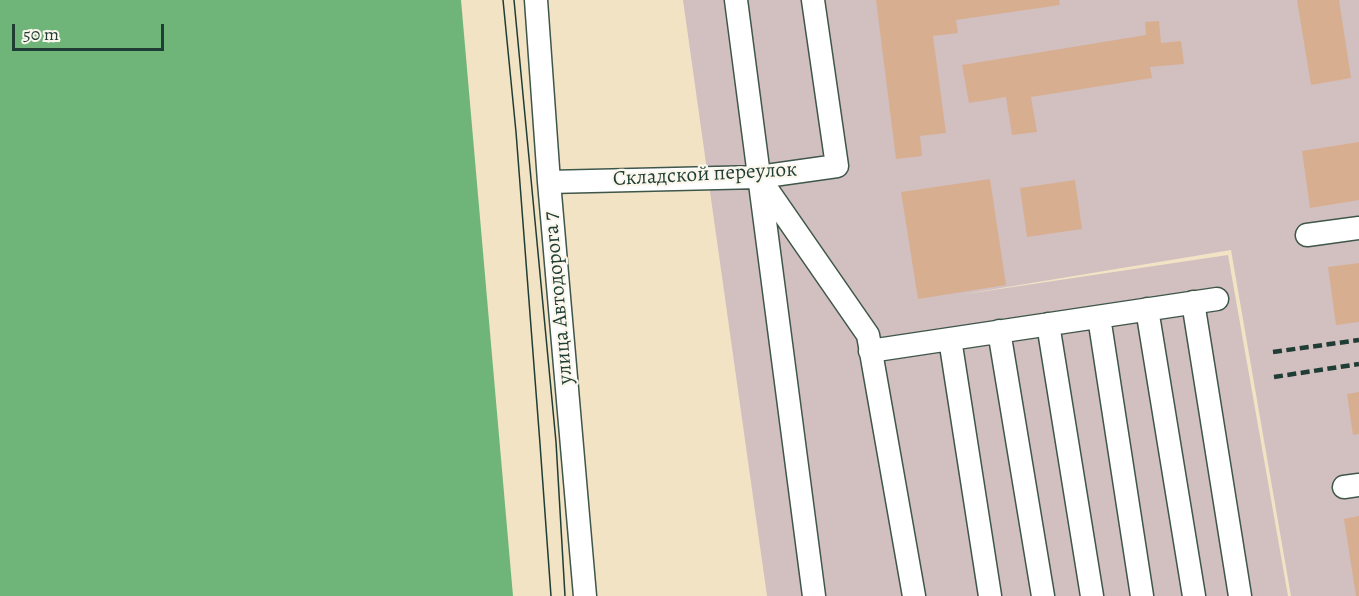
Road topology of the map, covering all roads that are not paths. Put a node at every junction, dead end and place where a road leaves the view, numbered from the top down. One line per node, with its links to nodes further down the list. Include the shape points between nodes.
1 (536, 0): 5 (street, улица Автодорога 7)
2 (736, 0): 4 (street)
3 (813, 0): 4 (street, Складской переулок, via 837,165)
4 (759, 177): 5 (street, Складской переулок); 15 (street, via 868,335); 17 (street)
5 (549, 182): 16 (street, улица Автодорога 7)
6 (1359, 228): 7 (street)
7 (1307, 235)
8 (1217, 299): 9 (street)
9 (1193, 302): 10 (street); 24 (street)
10 (1147, 309): 11 (street); 23 (street)
11 (1099, 317): 12 (street); 22 (street)
12 (1048, 324): 13 (street); 21 (street)
13 (999, 331): 14 (street); 20 (street)
14 (950, 339): 15 (street); 19 (street)
15 (870, 351): 18 (street)
16 (585, 596)
17 (814, 596)
18 (915, 596)
19 (990, 596)
20 (1043, 596)
21 (1092, 596)
22 (1142, 596)
23 (1194, 596)
24 (1240, 596)

